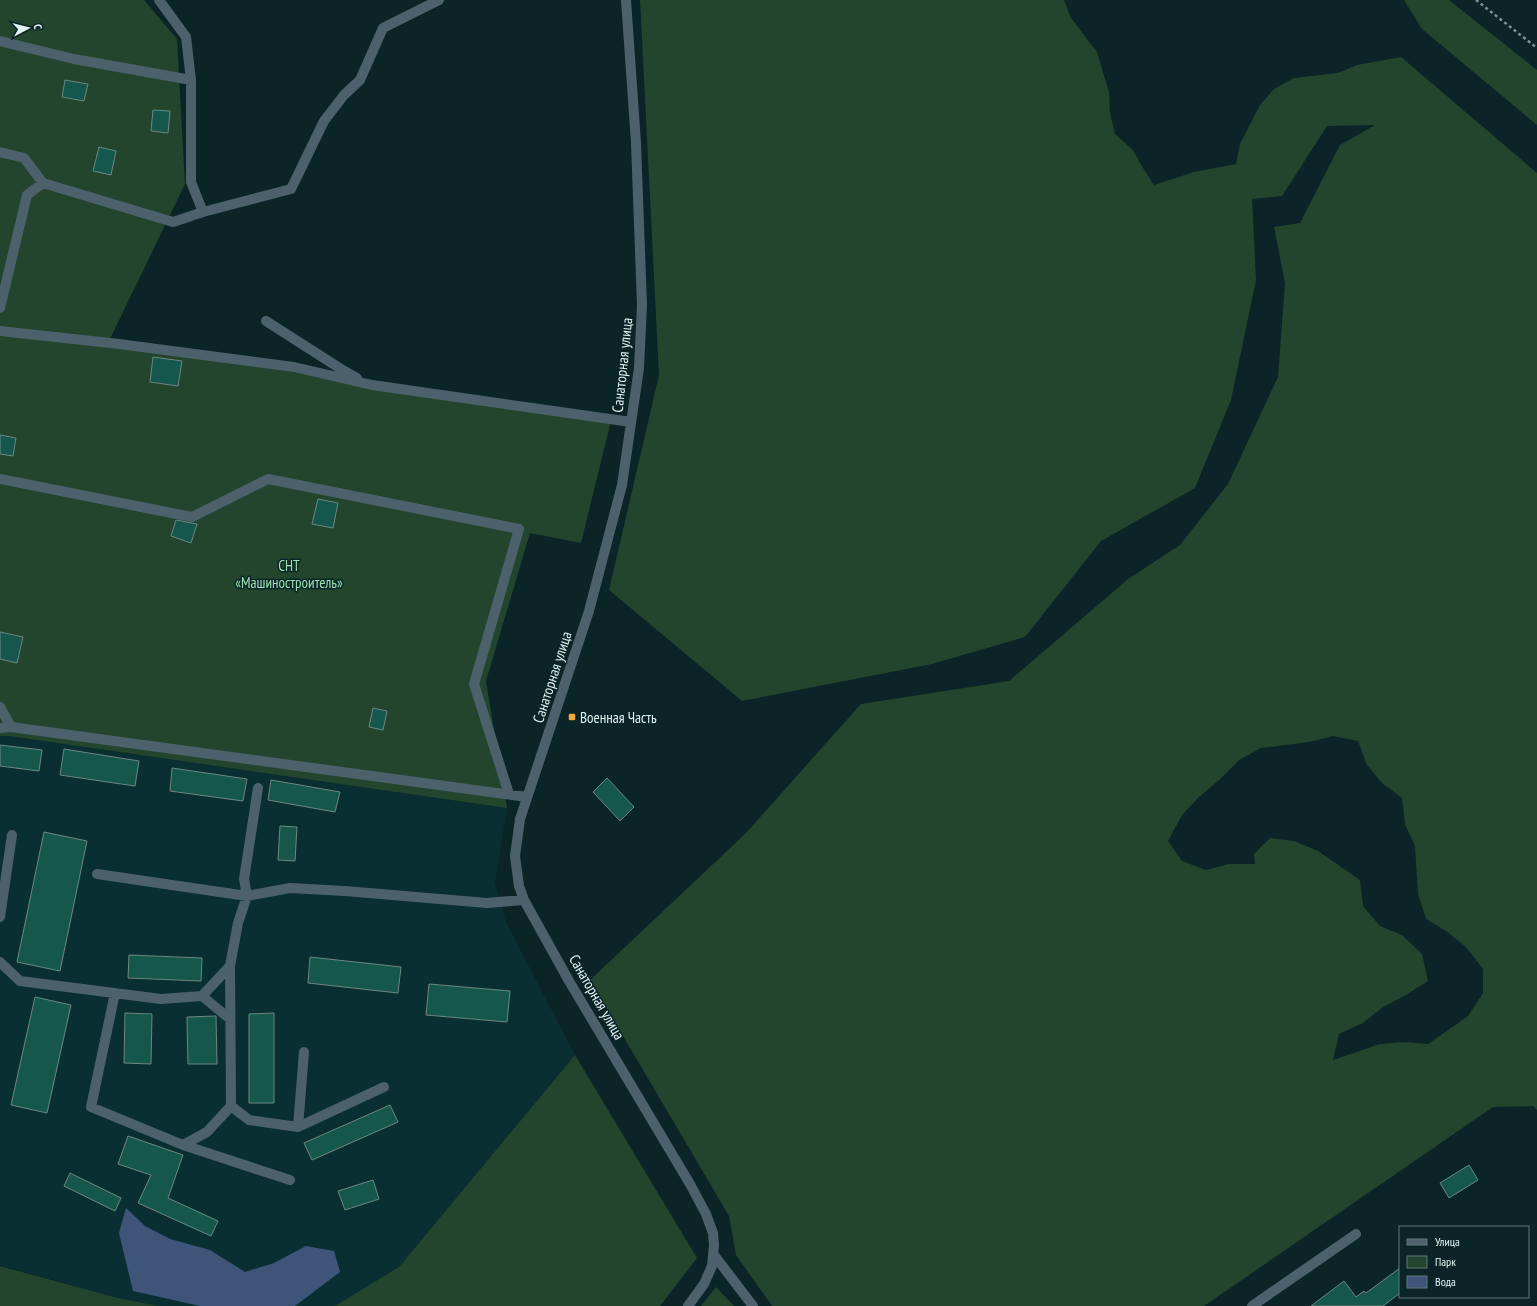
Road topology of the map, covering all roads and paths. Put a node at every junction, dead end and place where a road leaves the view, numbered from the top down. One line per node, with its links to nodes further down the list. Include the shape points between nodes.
1 (159, 0): 7 (street, via 186,37)
2 (439, 0): 10 (street, via 383,28 360,80 344,95 324,121 291,190)
3 (626, 0): 15 (street, Санаторная улица, via 636,143 642,305 639,368)
4 (1476, 0): 6 (path)
5 (0, 41): 7 (street, via 74,59)
6 (1537, 48)
7 (191, 80): 10 (street, via 191,182)
8 (0, 152): 9 (street, via 24,158)
9 (43, 183): 10 (street, via 172,222); 11 (street, via 27,195)
10 (203, 212)
11 (0, 308)
12 (266, 321): 14 (street, via 341,369)
13 (0, 331): 14 (street, via 294,367)
14 (372, 385): 15 (street)
15 (631, 422): 22 (street, Санаторная улица, via 622,485 589,610)
16 (0, 479): 21 (street, via 192,517 268,479 519,529 474,684)
17 (0, 707): 18 (street)
18 (11, 727): 19 (street); 21 (street)
19 (0, 728)
20 (258, 788): 25 (street, via 244,879)
21 (508, 794): 22 (street)
22 (527, 796): 26 (street, Санаторная улица, via 520,819 515,856)
23 (12, 835): 27 (street)
24 (97, 874): 25 (street)
25 (247, 896): 26 (street, via 290,888 487,903); 29 (street, via 238,923)
26 (524, 900): 40 (street, Санаторная улица, via 569,981 690,1184 710,1224)
27 (0, 917)
28 (0, 962): 30 (street, via 20,981)
29 (230, 966): 31 (street); 32 (street)
30 (115, 993): 31 (street, via 161,999); 37 (street, via 91,1107)
31 (202, 996): 32 (street)
32 (230, 1019): 35 (street)
33 (304, 1052): 36 (street)
34 (384, 1087): 36 (street)
35 (231, 1106): 36 (street, via 249,1120); 37 (street, via 207,1132)
36 (298, 1127)
37 (183, 1144): 38 (street)
38 (290, 1180)
39 (1356, 1234): 43 (street)
40 (714, 1255): 41 (street, Санаторная улица, via 709,1275); 42 (street)
41 (688, 1306)
42 (753, 1306)
43 (1252, 1306)

